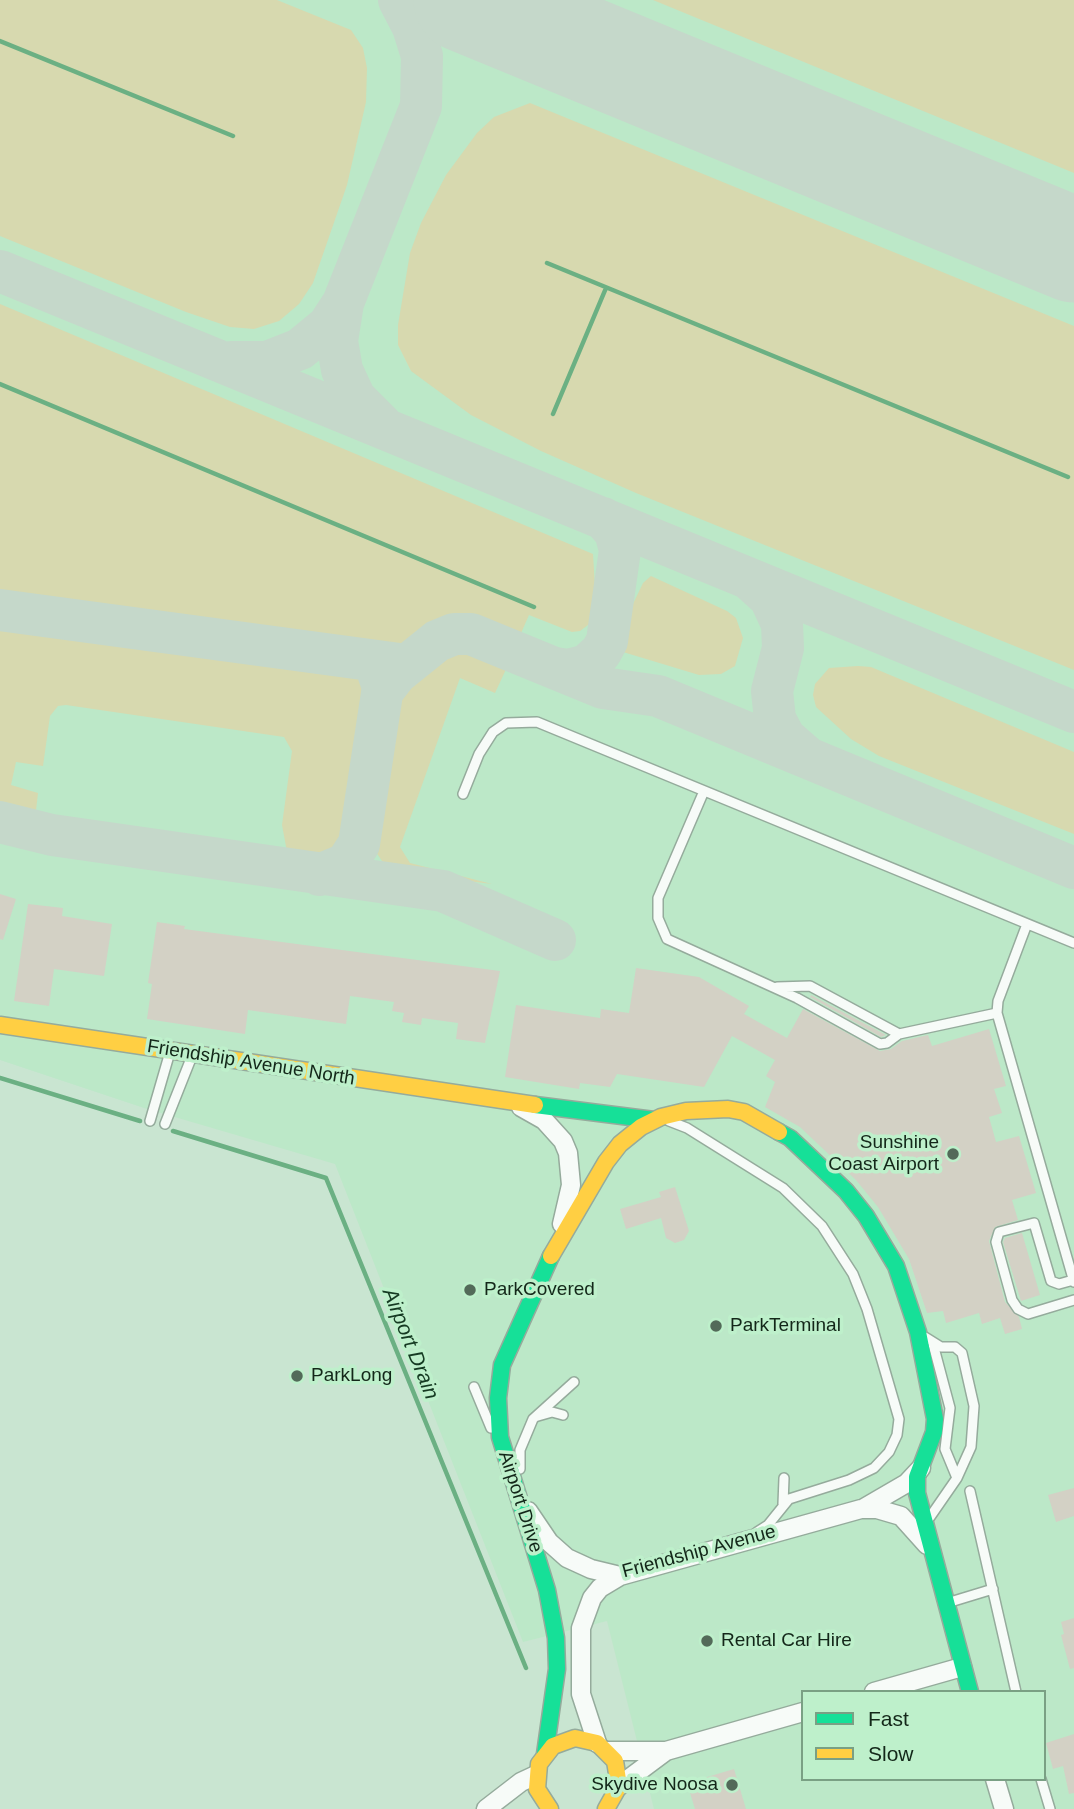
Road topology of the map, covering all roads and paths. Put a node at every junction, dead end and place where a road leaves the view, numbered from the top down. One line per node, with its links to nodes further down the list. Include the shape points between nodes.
1 (704, 791): 2 (lane, via 537,722 519,720 493,732); 3 (lane); 5 (lane, via 659,898 657,918 667,939)
2 (463, 794)
3 (1027, 924): 4 (lane); 6 (lane)
4 (1074, 943)
5 (771, 987): 8 (lane, via 810,986); 8 (lane, via 880,1044)
6 (997, 1013): 8 (lane); 16 (lane)
7 (0, 1024): 9 (street, Friendship Avenue North)
8 (900, 1034)
9 (170, 1051): 10 (street, Friendship Avenue North); 13 (lane)
10 (193, 1054): 11 (street, Friendship Avenue North); 14 (lane)
11 (501, 1101): 12 (street, Friendship Avenue North); 15 (street, Friendship Avenue North, via 544,1120 568,1153 569,1199)
12 (654, 1119): 15 (street, Friendship Avenue, via 629,1136 606,1162); 18 (street, Friendship Avenue, via 686,1111 735,1110 768,1124 810,1154 846,1191 886,1247); 30 (lane, via 687,1128 794,1196 839,1250 867,1309 899,1419 897,1435 874,1468)
13 (150, 1121)
14 (165, 1124)
15 (551, 1257): 25 (street, Airport Drive, via 502,1365 498,1419)
16 (1074, 1281): 17 (lane, via 1051,1281 1034,1223 999,1232 996,1242 1018,1310 1028,1314)
17 (1074, 1300)
18 (918, 1332): 19 (lane); 24 (street, Friendship Avenue, via 935,1419)
19 (933, 1344): 27 (lane, via 950,1408 945,1449); 27 (lane, via 955,1347 962,1353 972,1391 971,1447)
20 (574, 1382): 23 (lane)
21 (474, 1387): 25 (lane)
22 (563, 1415): 23 (lane, via 552,1412)
23 (533, 1419): 29 (lane, via 520,1450)
24 (923, 1465): 31 (street, Friendship Avenue, via 907,1483); 32 (street, Friendship Avenue, via 917,1493)
25 (509, 1467): 29 (street, Airport Drive)
26 (784, 1478): 30 (lane)
27 (957, 1478): 32 (lane, via 930,1516)
28 (970, 1491): 36 (lane)
29 (522, 1502): 35 (street, Friendship Avenue, via 549,1542 567,1558); 45 (street, Airport Drive, via 556,1638 557,1669)
30 (783, 1505): 34 (lane, via 760,1531)
31 (861, 1509): 33 (street, Friendship Avenue, via 877,1508 901,1516); 34 (street, Friendship Avenue)
32 (928, 1529): 33 (street, Friendship Avenue)
33 (929, 1547): 37 (street, Friendship Avenue)
34 (692, 1555): 35 (street, Friendship Avenue)
35 (620, 1576): 43 (street, via 592,1598 581,1628 580,1694)
36 (993, 1589): 37 (lane); 41 (lane)
37 (946, 1603): 38 (street, Friendship Avenue)
38 (962, 1667): 39 (street); 40 (street, Friendship Avenue)
39 (881, 1690)
40 (969, 1690)
41 (1016, 1690)
42 (801, 1713): 44 (street)
43 (603, 1747): 44 (street); 45 (street, via 586,1739 563,1740); 49 (street, via 615,1761)
44 (666, 1751): 49 (street)
45 (545, 1754): 46 (street, Airport Drive)
46 (537, 1775): 50 (street); 51 (street, via 537,1789)
47 (996, 1781): 52 (street)
48 (1042, 1781): 53 (lane)
49 (614, 1801)
50 (486, 1809)
51 (550, 1809)
52 (1004, 1809)
53 (1050, 1809)

